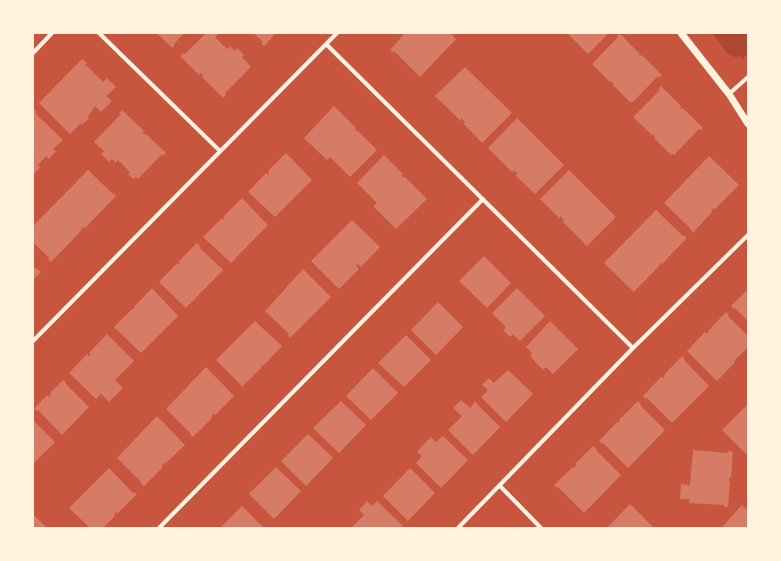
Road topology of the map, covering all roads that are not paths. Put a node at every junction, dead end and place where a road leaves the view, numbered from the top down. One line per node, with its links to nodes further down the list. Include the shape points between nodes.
1 (52, 33): 6 (street)
2 (99, 33): 10 (street)
3 (337, 33): 5 (street)
4 (681, 33): 8 (street)
5 (326, 44): 10 (street); 11 (street)
6 (33, 53)
7 (748, 77): 8 (street)
8 (729, 94): 9 (street)
9 (748, 124)
10 (220, 151): 13 (street)
11 (483, 199): 14 (street); 16 (street)
12 (748, 234): 14 (street)
13 (33, 341)
14 (633, 348): 15 (street)
15 (500, 486): 17 (street); 18 (street)
16 (159, 528)
17 (458, 528)
18 (542, 528)

